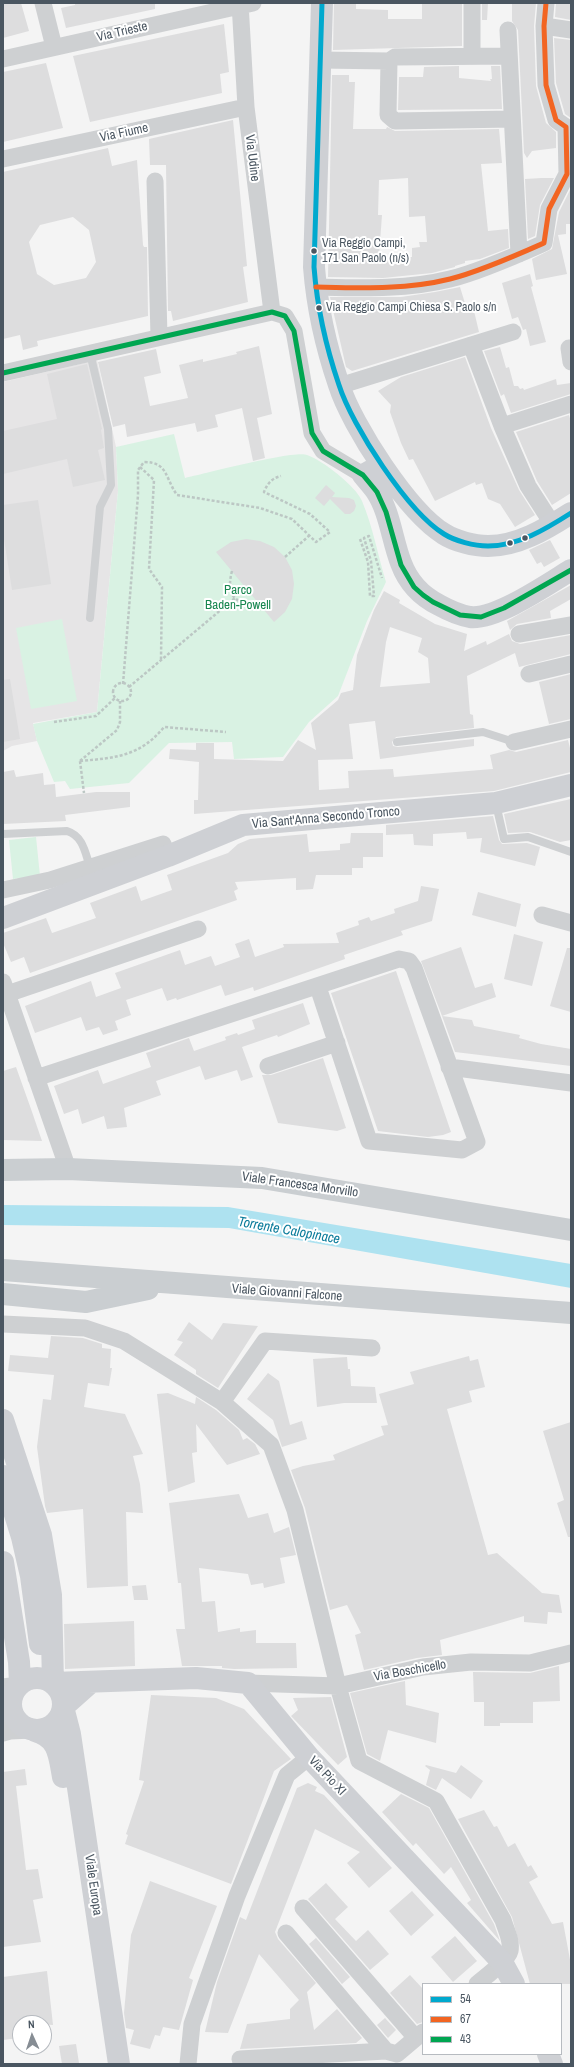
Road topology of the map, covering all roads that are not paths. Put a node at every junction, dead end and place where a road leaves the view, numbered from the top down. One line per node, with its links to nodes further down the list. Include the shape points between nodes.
1 (43, 3): 9 (street)
2 (322, 3): 13 (street)
3 (472, 3): 10 (street)
4 (546, 3): 6 (street)
5 (244, 4): 9 (street, Via Trieste); 15 (street, Via Udine)
6 (544, 26): 8 (street); 18 (street, via 546,85 556,120 566,127)
7 (508, 30): 11 (street)
8 (571, 30)
9 (54, 47): 12 (street, Via Trieste)
10 (472, 56): 11 (street); 14 (street, via 395,57)
11 (509, 56): 16 (street)
12 (3, 59)
13 (320, 60): 14 (street); 21 (street, via 314,267)
14 (389, 61): 16 (street, via 388,115 395,121)
15 (246, 107): 17 (street, Via Fiume); 22 (street, Via Udine)
16 (512, 119): 20 (street)
17 (3, 159)
18 (569, 174): 20 (street, via 549,209 544,243)
19 (155, 180): 24 (street)
20 (519, 254): 21 (street, via 451,279 418,285)
21 (316, 287): 30 (street, via 321,319)
22 (272, 312): 24 (street); 33 (street, via 285,316 294,331 312,433 323,451)
23 (512, 332): 25 (street)
24 (159, 337): 27 (street)
25 (471, 345): 30 (street); 32 (street)
26 (571, 348): 28 (street)
27 (90, 353): 29 (street); 37 (lane, via 108,429 110,485 100,507)
28 (571, 362)
29 (3, 372)
30 (339, 386): 33 (street, via 363,435)
31 (571, 404): 32 (street)
32 (502, 426): 35 (street, via 528,486)
33 (372, 470): 35 (street, via 424,519 445,535 466,542 487,546 515,542); 36 (street, via 377,492 407,577 423,595 447,609 470,617 491,614)
34 (571, 513): 35 (street)
35 (553, 525)
36 (571, 570)
37 (90, 618)
38 (571, 625): 39 (street)
39 (519, 634)
40 (571, 664): 41 (street)
41 (529, 674)
42 (571, 729): 44 (street)
43 (397, 742): 44 (lane, via 483,732)
44 (514, 742)
45 (571, 785): 46 (street, Via Sant'Anna Secondo Tronco)
46 (496, 803): 48 (lane, via 504,839 528,837); 49 (street, Via Sant'Anna Secondo Tronco, via 254,822)
47 (3, 834): 50 (lane, via 67,831 75,833 80,838)
48 (571, 852)
49 (168, 856): 50 (street, via 163,844); 53 (street, Via Sant'Anna Secondo Tronco)
50 (90, 867): 51 (street, via 50,880)
51 (3, 890)
52 (542, 915): 54 (street)
53 (3, 918)
54 (571, 923)
55 (198, 929): 57 (street)
56 (318, 987): 58 (street); 60 (street, via 399,959 409,961 414,968); 61 (street)
57 (5, 988): 61 (street)
58 (337, 1042): 59 (street); 60 (street, via 369,1141 462,1150 477,1142)
59 (268, 1066)
60 (449, 1067): 62 (street)
61 (36, 1078): 64 (street)
62 (571, 1083)
63 (3, 1170): 64 (main road, Viale Francesca Morvillo)
64 (68, 1170): 65 (main road, Viale Francesca Morvillo, via 262,1178)
65 (571, 1230)
66 (3, 1270): 67 (main road, Viale Giovanni Falcone)
67 (166, 1284): 68 (main road, via 86,1302); 69 (main road, Viale Giovanni Falcone)
68 (3, 1294)
69 (571, 1313)
70 (3, 1324): 72 (street, via 85,1328 124,1340)
71 (372, 1348): 72 (street, via 265,1341)
72 (222, 1402): 80 (street, via 272,1445 295,1510)
73 (3, 1420): 77 (street, via 41,1535 50,1595)
74 (3, 1476): 77 (street, via 31,1576 43,1667)
75 (3, 1562): 81 (street, via 19,1662)
76 (571, 1653): 80 (street, Via Boschicello, via 530,1663 471,1662 423,1667)
77 (50, 1682): 78 (street); 81 (street, via 36,1678); 82 (street, via 63,1698)
78 (90, 1683): 79 (street, via 196,1678); 82 (street)
79 (248, 1683): 80 (street, Via Boschicello); 85 (street, Via Pio XI)
80 (338, 1686): 88 (street, via 359,1761 436,1801 503,1920 510,1939 510,1952)
81 (9, 1695): 83 (street, via 12,1715 17,1722)
82 (64, 1707): 83 (street, via 56,1722 49,1728); 95 (street, Viale Europa)
83 (34, 1731): 84 (street); 94 (street, Viale Europa, via 46,1734 53,1740 60,1758)
84 (3, 1733)
85 (309, 1758): 88 (street, Via Pio XI); 96 (street, via 287,1775 237,1896 192,2024)
86 (303, 1908): 91 (street)
87 (286, 1933): 92 (street)
88 (502, 1962): 89 (street); 90 (street, Via Pio XI)
89 (478, 1983)
90 (513, 1983)
91 (420, 2035): 92 (street, via 396,2054)
92 (386, 2051): 93 (street)
93 (240, 2059)
94 (105, 2064)
95 (119, 2064)
96 (188, 2064)

